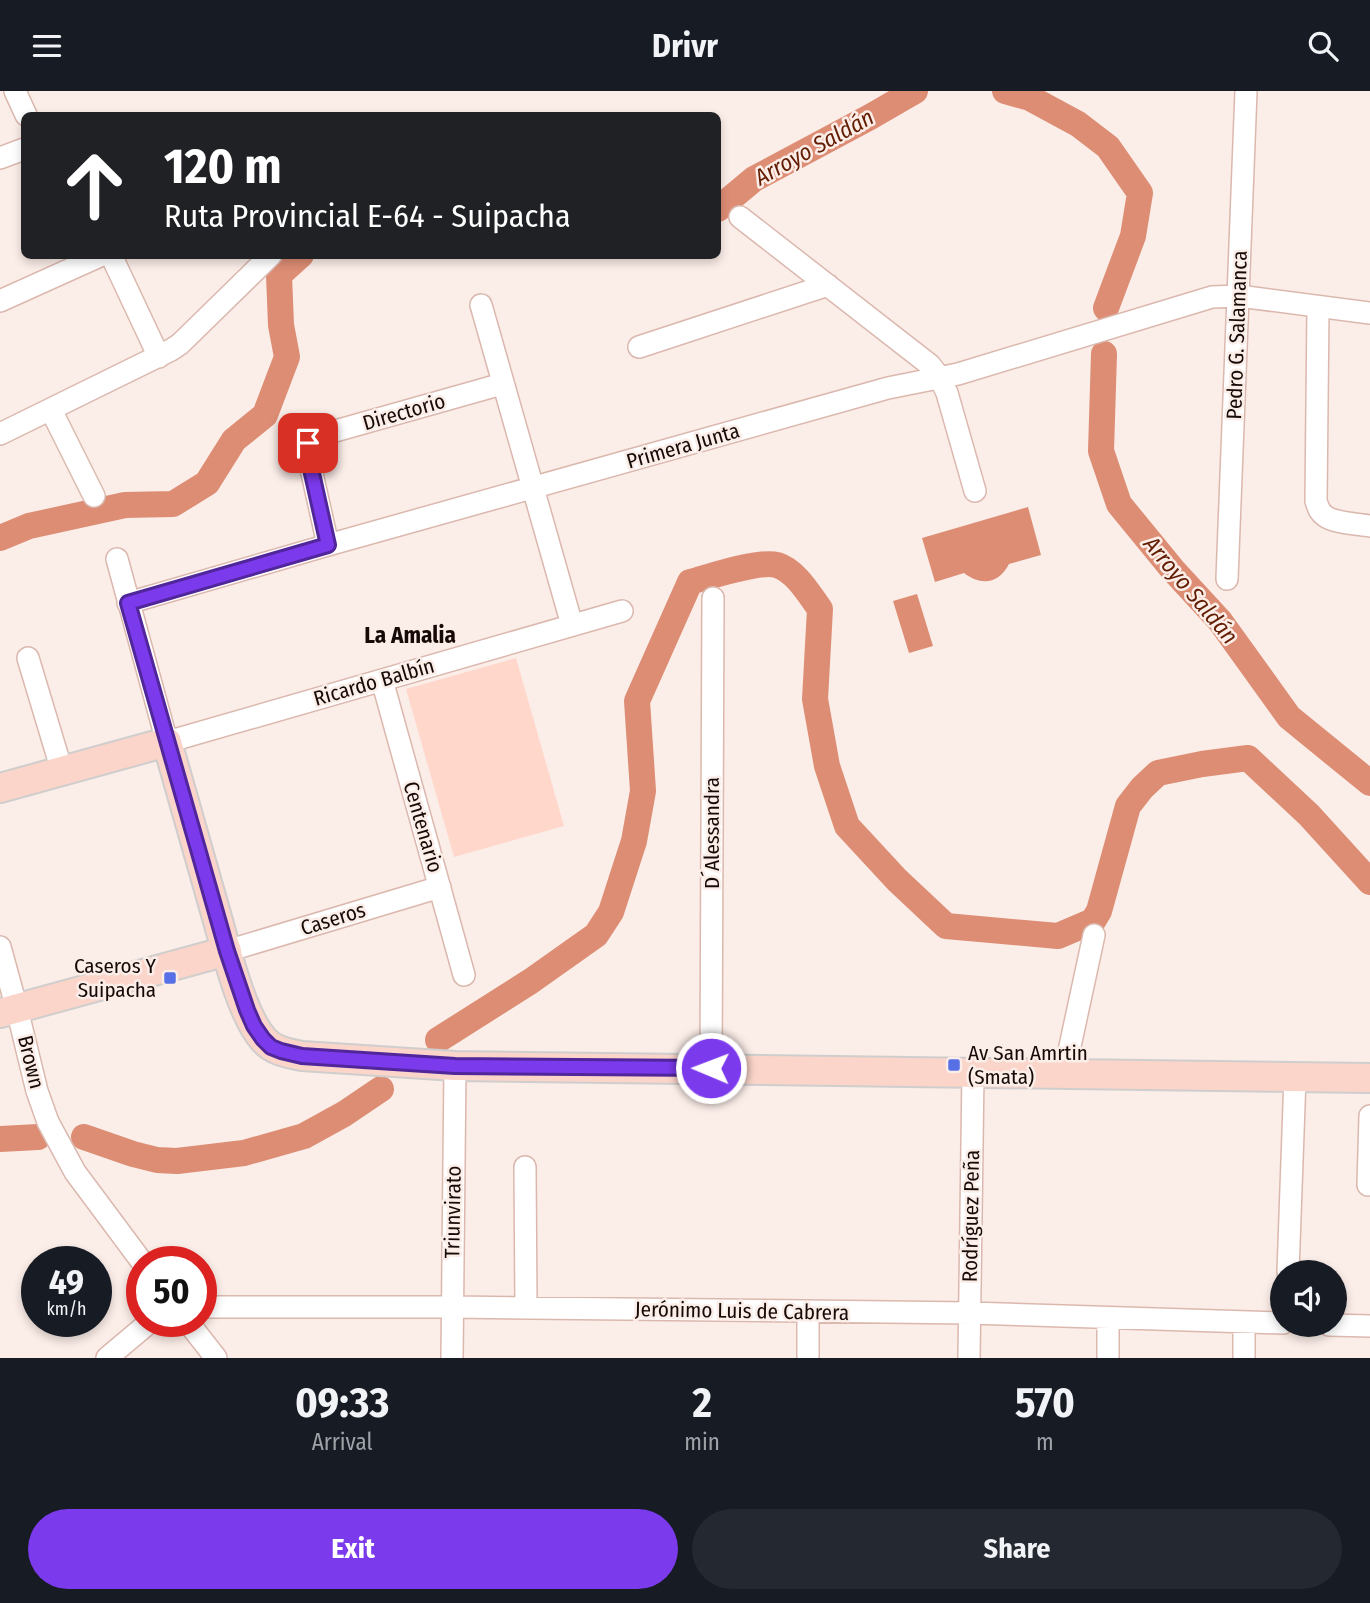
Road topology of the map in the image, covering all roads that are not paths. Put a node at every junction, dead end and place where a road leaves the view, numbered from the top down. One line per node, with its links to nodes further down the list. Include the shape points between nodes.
1 (15, 91): 3 (street)
2 (1246, 91): 11 (street, Pedro G. Salamanca)
3 (25, 112)
4 (21, 150): 5 (street)
5 (0, 159)
6 (740, 217): 10 (street)
7 (93, 259): 12 (street)
8 (113, 259): 17 (street)
9 (267, 259): 17 (street, via 180,344)
10 (828, 285): 16 (street); 18 (street, via 930,365)
11 (1239, 296): 14 (street, Primera Junta); 18 (street, Primera Junta, via 1212,297); 28 (street, Pedro G. Salamanca)
12 (0, 301)
13 (481, 305): 19 (street)
14 (1318, 307): 15 (street, Primera Junta); 25 (street, via 1316,501 1330,519)
15 (1370, 313)
16 (639, 347)
17 (159, 357): 20 (street)
18 (940, 378): 22 (street, Primera Junta, via 906,383); 23 (street)
19 (502, 384): 22 (street); 26 (street, Directorio, via 314,437 307,451)
20 (51, 410): 21 (street); 24 (street)
21 (0, 433)
22 (532, 489): 26 (street, Primera Junta); 32 (street)
23 (975, 491)
24 (94, 496)
25 (1370, 526)
26 (328, 545): 30 (street, Primera Junta)
27 (117, 559): 30 (street)
28 (1227, 579)
29 (713, 598): 45 (street, D´Alessandra)
30 (128, 603): 35 (street)
31 (622, 611): 32 (street, Ricardo Balbín)
32 (572, 625): 34 (street, Ricardo Balbín)
33 (28, 658): 36 (street)
34 (382, 680): 35 (street, Ricardo Balbín); 38 (street, Centenario)
35 (167, 742): 36 (main road); 41 (main road)
36 (62, 771): 37 (main road)
37 (0, 788)
38 (440, 887): 41 (street, Caseros); 42 (street, Centenario)
39 (1094, 935): 47 (street)
40 (0, 947): 43 (street, Brown)
41 (227, 951): 43 (main road); 44 (main road, via 254,1026 271,1047 302,1056)
42 (464, 975)
43 (9, 1011): 53 (street, Brown, via 61,1149)
44 (455, 1066): 45 (main road); 56 (street, Triunvirato)
45 (711, 1068): 46 (main road)
46 (973, 1073): 47 (main road); 59 (street, Rodríguez Peña)
47 (1063, 1074): 48 (main road)
48 (1295, 1077): 49 (main road); 54 (street)
49 (1370, 1077)
50 (1370, 1116): 52 (street)
51 (525, 1167): 57 (street)
52 (1368, 1185)
53 (130, 1246)
54 (1289, 1260)
55 (217, 1307): 56 (street, Jerónimo Luis de Cabrera)
56 (452, 1307): 57 (street, Jerónimo Luis de Cabrera); 69 (street, Triunvirato)
57 (526, 1308): 58 (street, Jerónimo Luis de Cabrera)
58 (808, 1311): 59 (street, Jerónimo Luis de Cabrera); 70 (street)
59 (970, 1313): 60 (street, Jerónimo Luis de Cabrera); 71 (street, Rodríguez Peña)
60 (1108, 1318): 61 (street, Jerónimo Luis de Cabrera); 72 (street)
61 (1244, 1322): 62 (street, Jerónimo Luis de Cabrera); 73 (street)
62 (1270, 1323)
63 (1347, 1325): 64 (street)
64 (1370, 1326)
65 (132, 1337): 67 (street)
66 (200, 1337): 68 (street)
67 (107, 1358)
68 (216, 1358)
69 (452, 1358)
70 (808, 1358)
71 (969, 1358)
72 (1108, 1358)
73 (1244, 1358)

